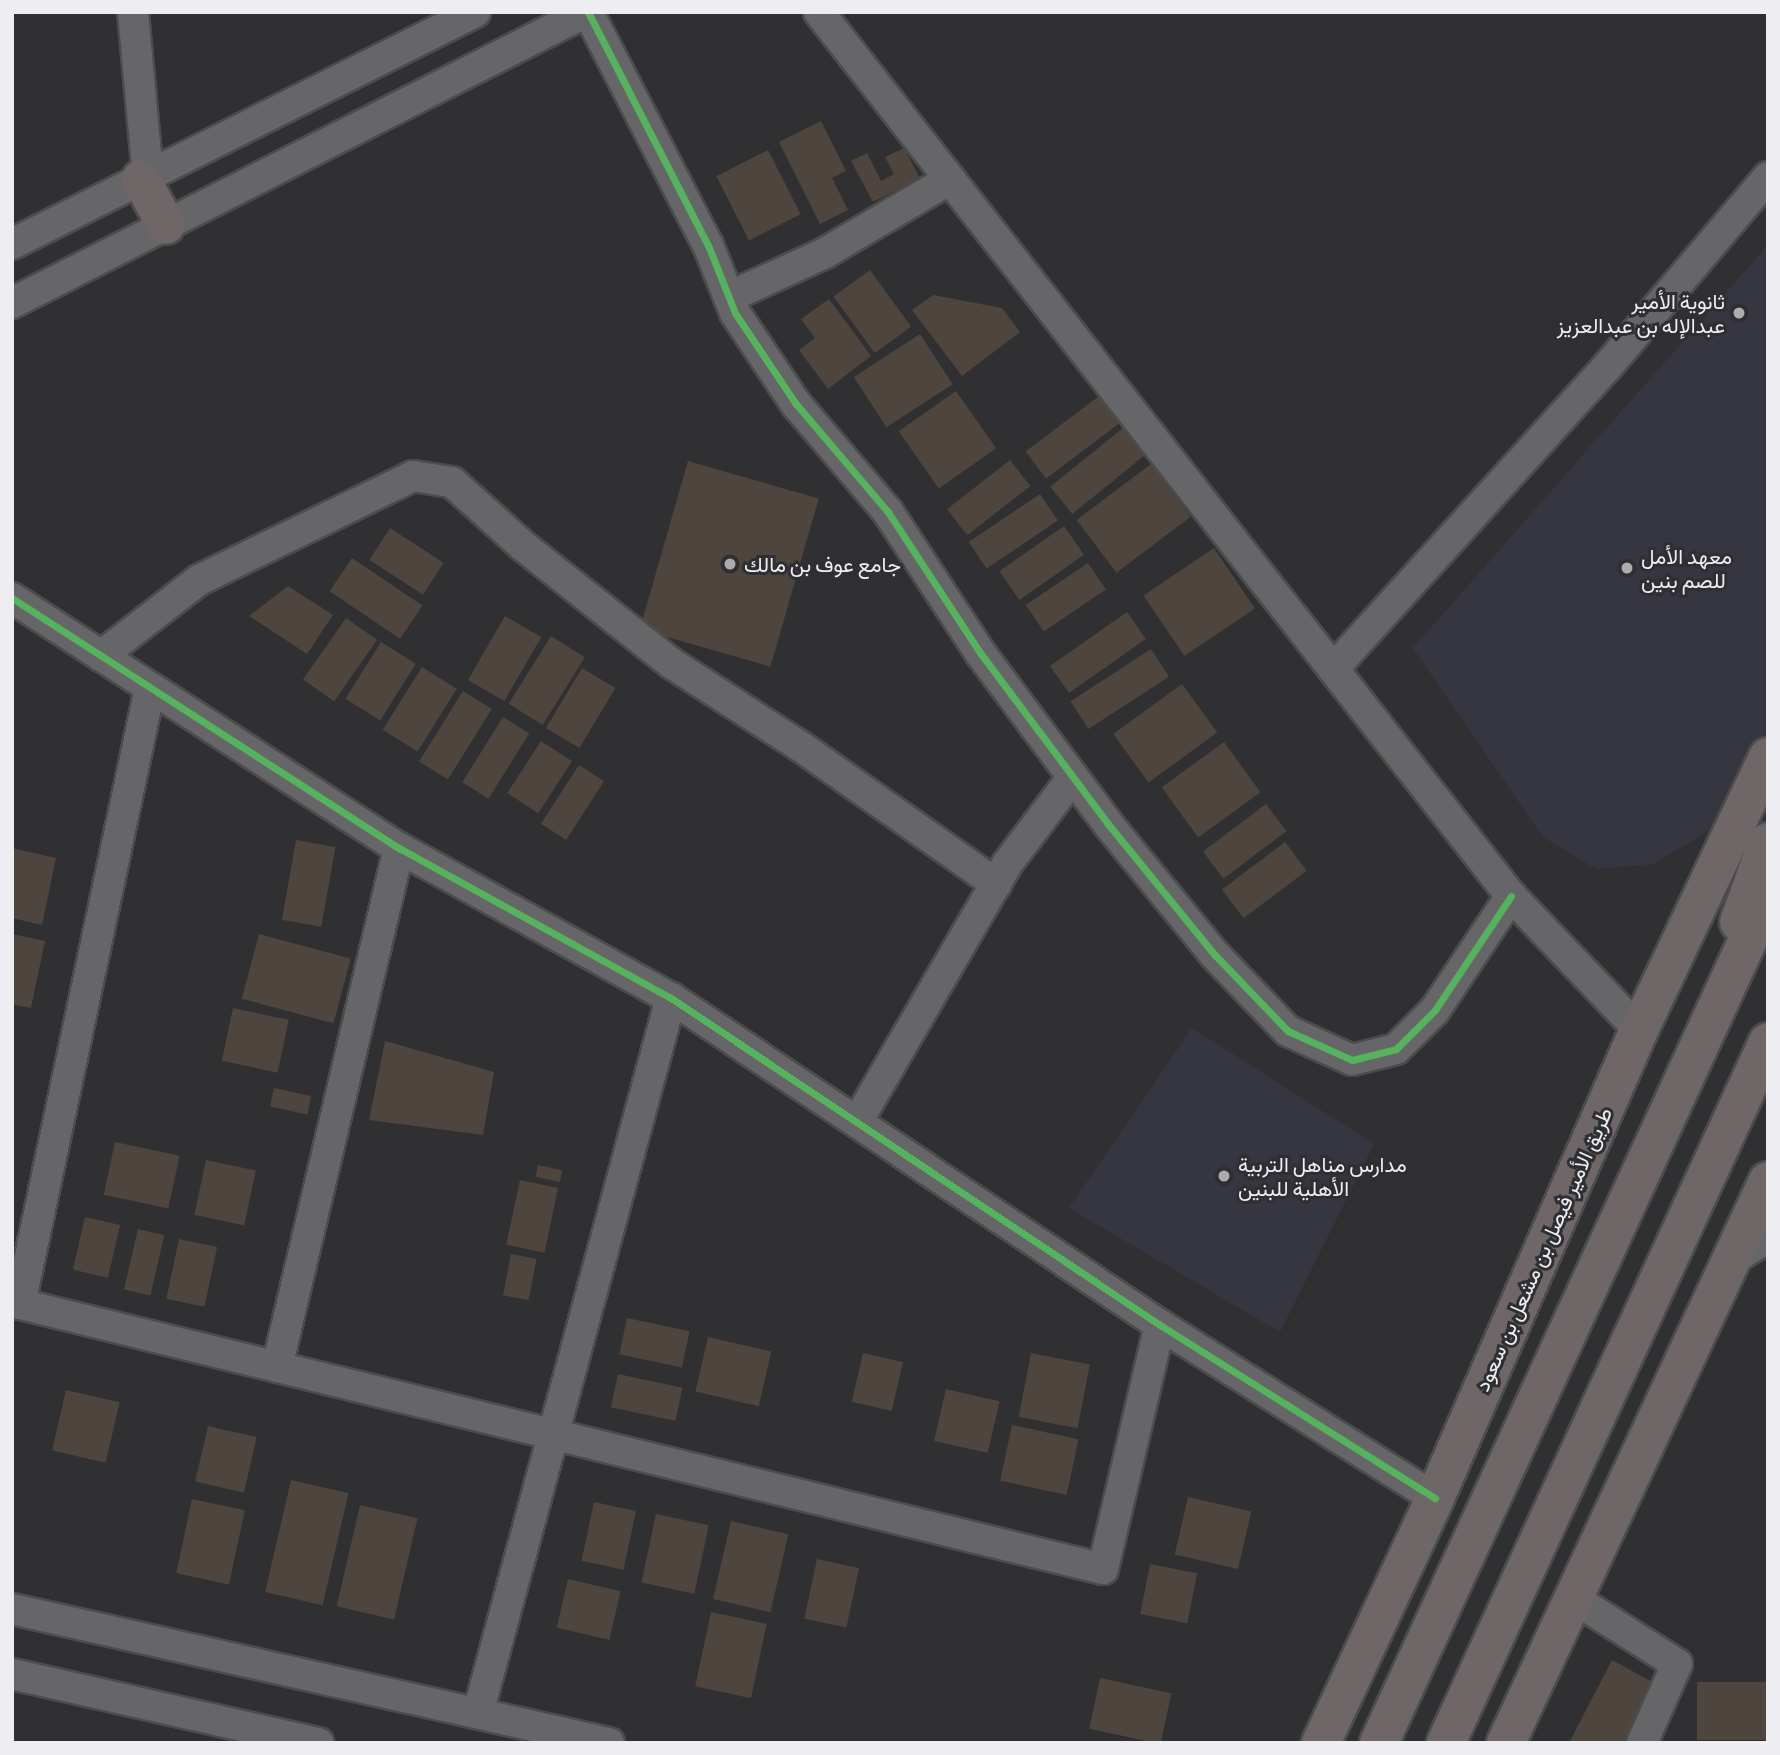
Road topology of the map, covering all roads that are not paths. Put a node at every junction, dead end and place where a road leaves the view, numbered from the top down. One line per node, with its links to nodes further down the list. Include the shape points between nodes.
1 (132, 12): 6 (street)
2 (475, 12): 6 (street)
3 (587, 12): 8 (street); 10 (street, via 708,245)
4 (819, 12): 7 (street)
5 (1768, 177): 14 (street, via 1607,367)
6 (145, 178): 8 (main road); 9 (street)
7 (950, 179): 10 (street, via 825,253); 14 (street)
8 (166, 225): 11 (street)
9 (12, 244)
10 (729, 298): 17 (street, via 796,404 888,512 981,654)
11 (12, 303)
12 (12, 598): 13 (street)
13 (101, 656): 15 (street); 20 (street, via 199,580 248,555 413,476 452,482 522,545 671,663 800,746)
14 (1333, 669): 21 (street)
15 (150, 688): 19 (street); 31 (street)
16 (1768, 757): 24 (main road, طريق الأمير فيصل بن مشعل بن سعود)
17 (1073, 777): 20 (street); 21 (street, via 1215,955 1288,1031 1352,1060 1396,1049 1435,1010)
18 (1768, 842): 26 (main road)
19 (399, 848): 23 (street); 33 (street)
20 (996, 884): 27 (street)
21 (1511, 896): 24 (street)
22 (1768, 896): 26 (main road)
23 (671, 998): 27 (street); 34 (street)
24 (1639, 1030): 36 (main road, طريق الأمير فيصل بن مشعل بن سعود)
25 (1763, 1056): 47 (main road)
26 (1692, 1059): 35 (main road)
27 (858, 1122): 32 (street)
28 (1768, 1181): 30 (main road)
29 (1768, 1242): 30 (street)
30 (1731, 1261): 37 (main road)
31 (16, 1303): 33 (street)
32 (1160, 1325): 34 (street, via 1103,1569); 36 (street)
33 (277, 1367): 34 (street)
34 (553, 1436): 40 (street)
35 (1491, 1495): 45 (main road); 46 (main road)
36 (1434, 1498): 44 (main road, طريق الأمير فيصل بن مشعل بن سعود)
37 (1573, 1598): 48 (main road); 49 (street, via 1677,1664)
38 (12, 1609): 40 (street)
39 (12, 1674): 41 (street)
40 (478, 1713): 43 (street)
41 (225, 1733): 42 (street)
42 (318, 1743)
43 (609, 1743)
44 (1321, 1743)
45 (1350, 1743)
46 (1379, 1743)
47 (1446, 1743)
48 (1506, 1743)
49 (1642, 1743)

